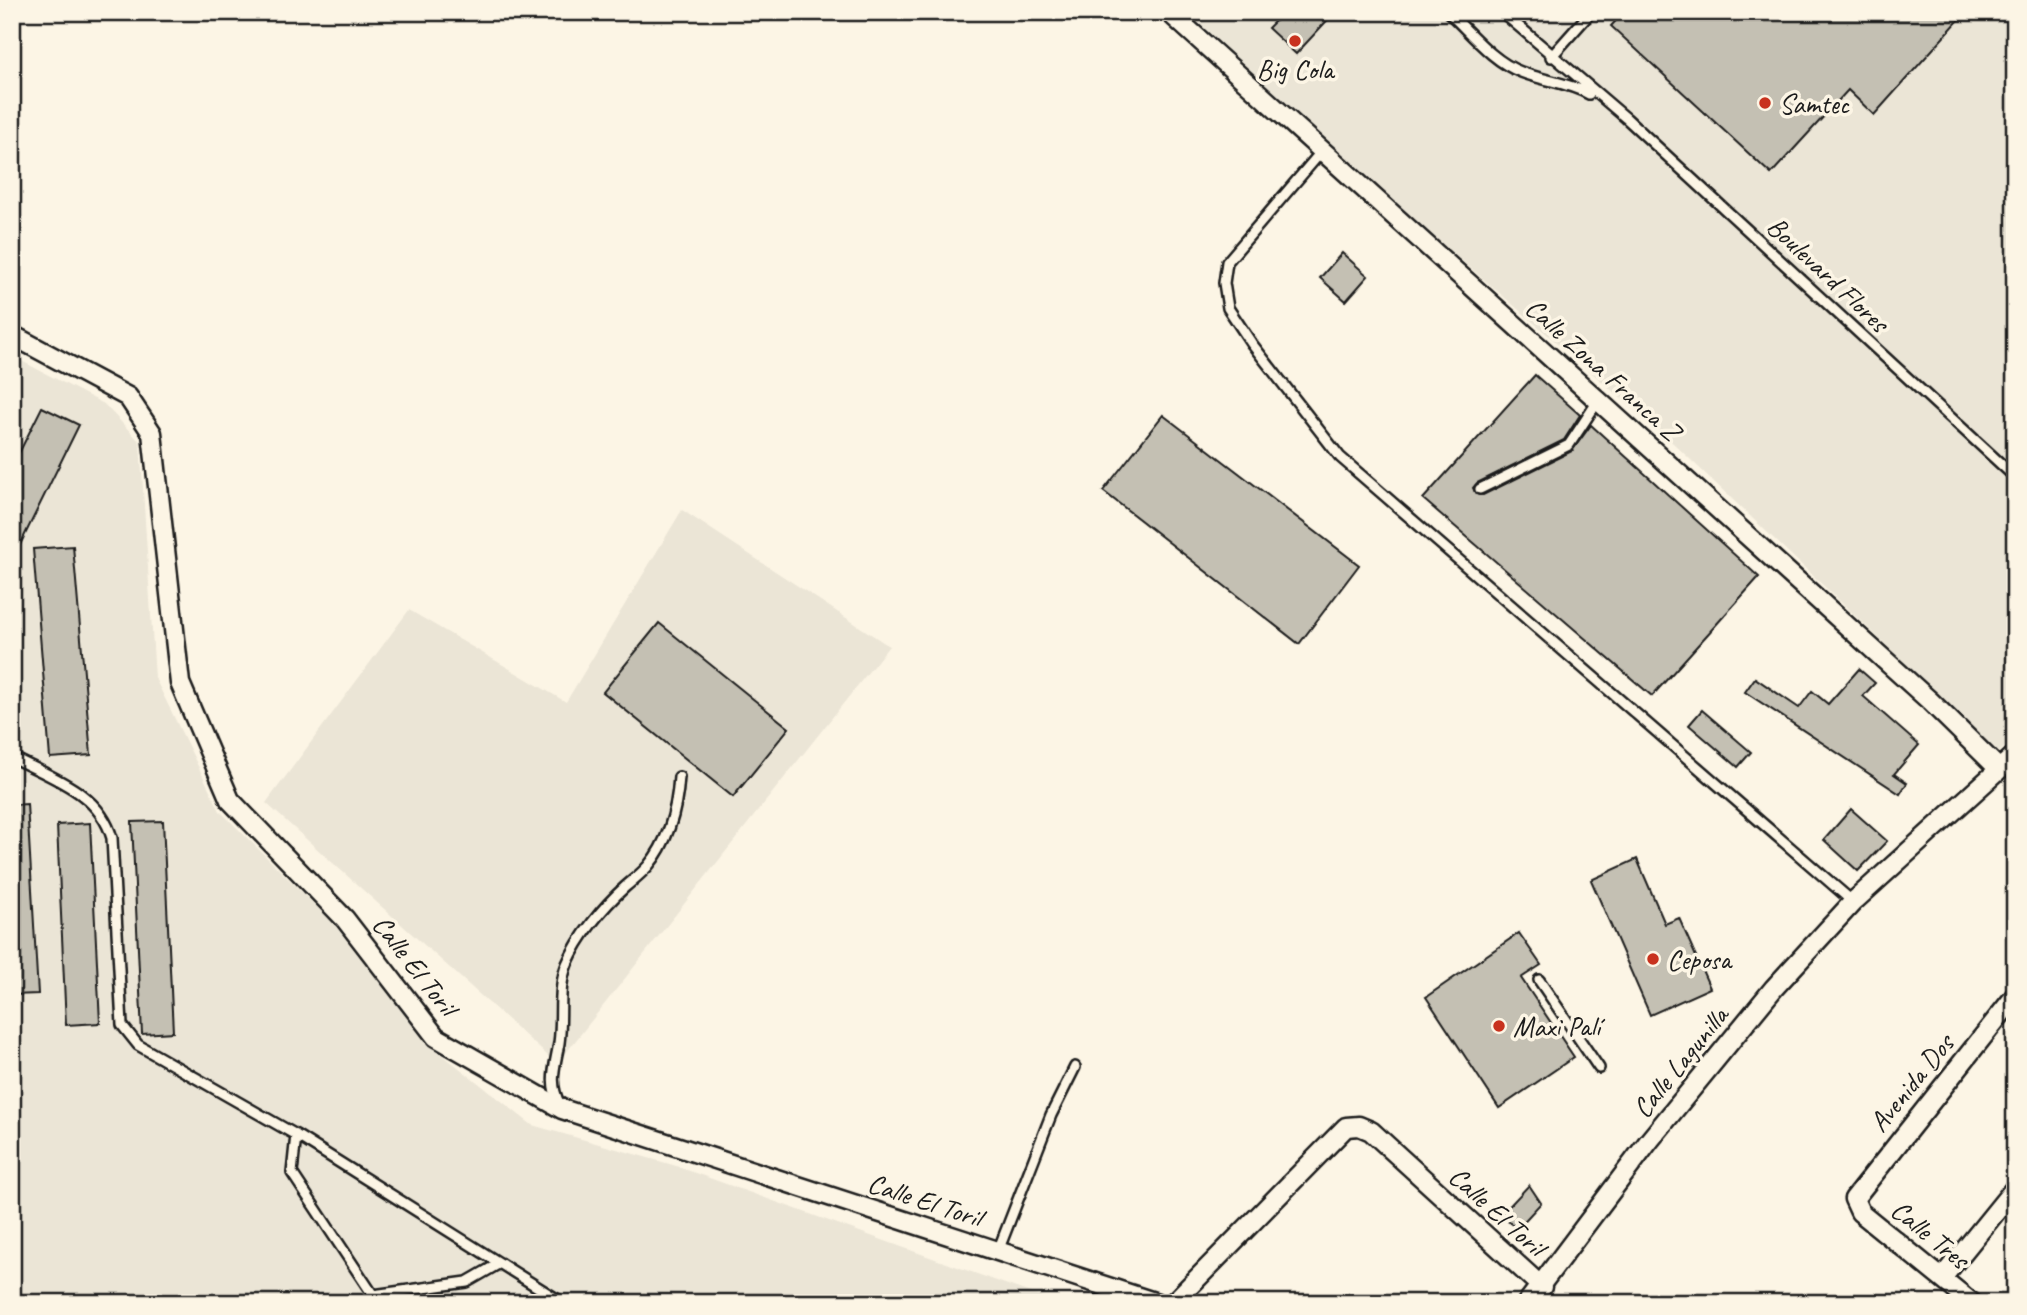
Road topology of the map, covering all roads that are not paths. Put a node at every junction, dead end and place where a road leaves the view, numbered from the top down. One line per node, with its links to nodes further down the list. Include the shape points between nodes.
1 (1169, 12): 7 (street, Calle Zona Franca Z)
2 (1448, 12): 6 (lane, Boulevard Flores, via 1510,67 1567,83)
3 (1502, 12): 5 (lane, Boulevard Flores)
4 (1591, 12): 5 (lane)
5 (1551, 57): 6 (lane, Boulevard Flores)
6 (1609, 105): 10 (lane, Boulevard Flores)
7 (1322, 151): 9 (street, Calle Zona Franca Z); 16 (lane, via 1227,262 1228,308 1252,344 1340,457)
8 (12, 335): 21 (street, Calle El Toril, via 128,397 152,433 180,683 230,800 345,919 436,1037)
9 (1598, 401): 11 (lane, via 1569,445); 14 (street, Calle Zona Franca Z)
10 (2015, 477)
11 (1480, 489)
12 (2015, 755): 14 (street, Calle Lagunilla)
13 (12, 757): 22 (lane, via 90,799 106,818 112,838 122,1025 138,1045)
14 (1999, 769): 16 (street, Calle Lagunilla)
15 (679, 777): 21 (lane, via 674,814 650,864 604,910 568,962 561,984 559,1043 552,1073 552,1090)
16 (1853, 902): 28 (street, Calle Lagunilla, via 1715,1058)
17 (1538, 980): 20 (lane)
18 (2015, 996): 24 (street, Avenida Dos, via 1856,1194)
19 (1075, 1066): 25 (lane)
20 (1598, 1069)
21 (562, 1109): 25 (street, Calle El Toril)
22 (296, 1135): 26 (lane); 29 (lane, via 292,1173)
23 (2015, 1188): 27 (street)
24 (1855, 1205): 27 (street, Calle Tres)
25 (998, 1251): 31 (street, Calle El Toril)
26 (500, 1263): 29 (lane, via 467,1282); 30 (lane)
27 (1942, 1278): 34 (street, Calle Tres)
28 (1542, 1287): 32 (street, Calle El Toril, via 1371,1131 1359,1126 1346,1127); 33 (street, Calle Lagunilla)
29 (370, 1299)
30 (563, 1303)
31 (1157, 1303)
32 (1173, 1303)
33 (1527, 1303)
34 (1972, 1303)

